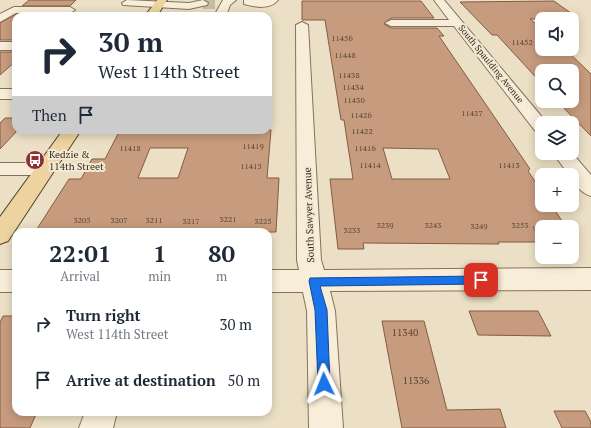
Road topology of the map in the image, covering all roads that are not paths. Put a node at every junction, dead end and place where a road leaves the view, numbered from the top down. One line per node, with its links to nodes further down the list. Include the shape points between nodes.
1 (28, 0): 10 (street)
2 (249, 0): 3 (street, via 248,2 253,3 269,3)
3 (273, 0)
4 (439, 0): 18 (street, South Spaulding Avenue)
5 (129, 2): 9 (street); 12 (street)
6 (225, 2): 15 (street)
7 (202, 3): 8 (street)
8 (189, 6): 9 (street); 14 (street)
9 (156, 9): 13 (street)
10 (14, 10): 11 (street); 16 (street)
11 (70, 10)
12 (116, 11)
13 (142, 12)
14 (185, 12)
15 (221, 12)
16 (0, 19)
17 (391, 23): 18 (street)
18 (458, 23): 24 (street, South Spaulding Avenue)
19 (302, 25): 35 (street, South Sawyer Avenue, via 309,260)
20 (0, 46): 21 (street)
21 (12, 46)
22 (0, 94): 23 (street)
23 (12, 94)
24 (535, 119)
25 (69, 134): 28 (main road)
26 (568, 160): 29 (street)
27 (0, 169): 28 (street)
28 (45, 169): 30 (main road)
29 (591, 189)
30 (0, 235)
31 (591, 279): 35 (street)
32 (0, 281): 33 (street)
33 (12, 281)
34 (272, 281): 35 (street)
35 (314, 281): 38 (street, South Sawyer Avenue, via 321,310)
36 (100, 416): 37 (street)
37 (96, 428)
38 (326, 428)

